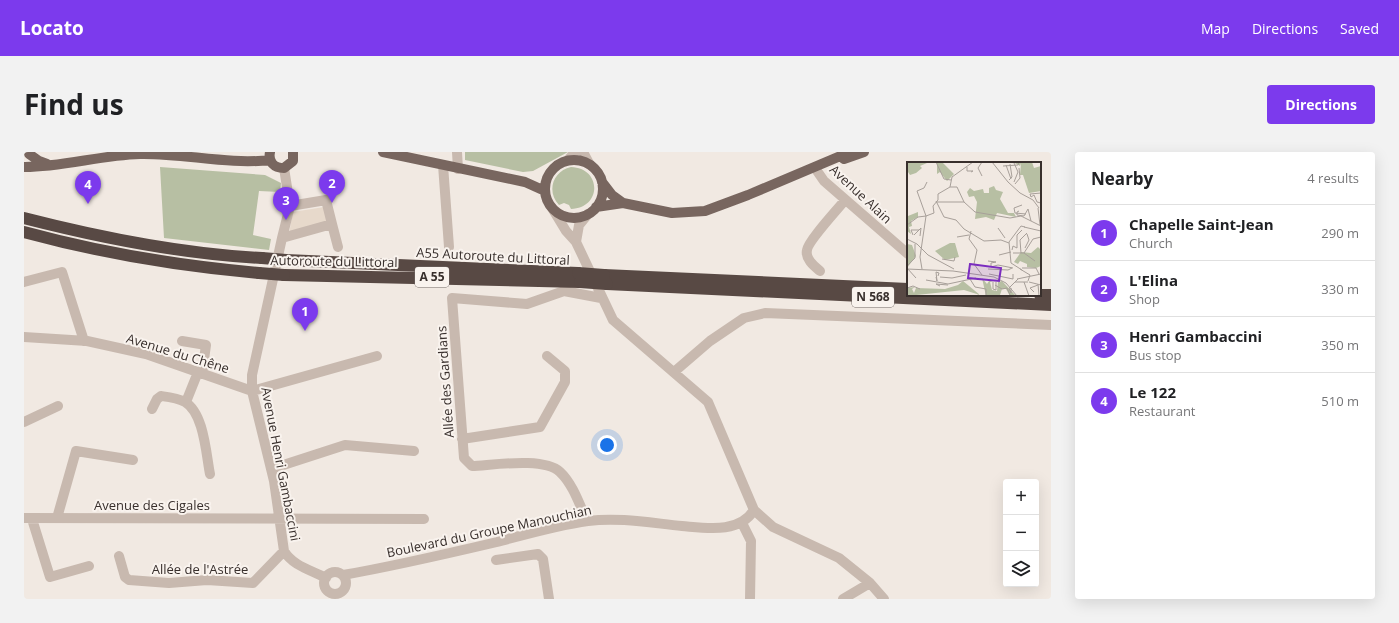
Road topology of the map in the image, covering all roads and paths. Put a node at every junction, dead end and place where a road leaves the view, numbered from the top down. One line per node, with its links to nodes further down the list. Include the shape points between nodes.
1 (383, 152): 14 (main road)
2 (457, 152): 19 (street)
3 (575, 152): 12 (street)
4 (583, 152): 15 (street)
5 (850, 152): 18 (main road)
6 (864, 152): 18 (main road)
7 (29, 153): 13 (main road); 16 (main road, via 29,161)
8 (179, 153): 10 (main road); 11 (main road, via 250,161)
9 (297, 153): 17 (main road, via 291,165)
10 (124, 154): 13 (main road)
11 (270, 156): 17 (main road, via 276,166)
12 (568, 160): 15 (main road, via 583,161); 20 (main road, via 554,167)
13 (47, 164): 16 (main road)
14 (442, 165): 19 (main road); 35 (street)
15 (590, 165): 22 (main road)
16 (24, 167)
17 (284, 168): 26 (street, Avenue Henri Gambaccini)
18 (815, 168): 24 (street, Avenue Alain, via 824,182); 25 (main road, via 705,211 672,213)
19 (458, 169): 21 (main road)
20 (549, 174): 21 (main road); 23 (main road)
21 (525, 182): 23 (main road)
22 (602, 182): 25 (main road, via 612,195); 28 (main road, via 602,194)
23 (545, 191): 27 (main road, via 546,199)
24 (845, 200): 36 (street, Avenue Alain); 38 (street, via 808,246 807,256)
25 (624, 203): 28 (main road)
26 (290, 206): 30 (street, via 326,200); 32 (street, Avenue Henri Gambaccini)
27 (552, 208): 28 (main road, via 566,217 577,218); 33 (street)
28 (592, 211): 33 (street, via 579,225)
29 (24, 218): 37 (highway, Autoroute du Littoral / A 55, bridge, via 80,232 191,253)
30 (332, 224): 32 (street); 34 (street)
31 (24, 232): 39 (highway, Autoroute du Littoral / A 55, bridge, via 120,255 196,267 284,275)
32 (282, 238): 53 (street, Avenue Henri Gambaccini, via 252,375)
33 (576, 242): 43 (street)
34 (338, 247)
35 (449, 247)
36 (907, 253)
37 (286, 260): 39 (highway, A55 Autoroute du Littoral / A 55)
38 (820, 270)
39 (579, 278): 41 (highway, Autoroute du Littoral / A 55, bridge)
40 (24, 282): 47 (street, via 62,272)
41 (695, 284): 42 (highway, N 568); 44 (highway, N 568)
42 (907, 289)
43 (601, 298): 51 (street, via 614,320); 58 (street, Allée des Gardians, via 564,291 527,304 452,298)
44 (1051, 306)
45 (1051, 326): 51 (street, via 765,313 744,318 710,341)
46 (24, 337): 47 (street, Avenue du Chêne)
47 (84, 341): 52 (street, Avenue du Chêne, via 146,354)
48 (182, 341): 52 (street, via 206,345)
49 (377, 356): 53 (street)
50 (547, 356): 58 (street, via 565,370 565,382 540,427)
51 (674, 372): 63 (street, via 708,402)
52 (200, 373): 53 (street, Avenue du Chêne); 54 (street)
53 (252, 391): 61 (street, Avenue Henri Gambaccini)
54 (186, 402): 56 (street, via 161,396); 62 (street, via 200,420)
55 (58, 406): 57 (street)
56 (152, 409)
57 (24, 422)
58 (462, 439): 68 (street, Allée des Gardians, via 464,458 472,466 538,463 552,466 567,479)
59 (414, 451): 61 (street, via 345,445)
60 (133, 460): 65 (street, via 76,451)
61 (271, 469): 66 (street, Avenue Henri Gambaccini)
62 (210, 474)
63 (754, 510): 69 (street); 76 (street, via 773,527 839,558)
64 (28, 518): 65 (street, Avenue des Cigales); 73 (street, via 50,577)
65 (57, 518): 66 (street, Avenue des Cigales)
66 (281, 518): 67 (street, Avenue des Cigales); 70 (street, Avenue Henri Gambaccini)
67 (424, 519)
68 (587, 521): 69 (street, Boulevard du Groupe Manouchian, via 627,520 713,528); 74 (street, Boulevard du Groupe Manouchian)
69 (742, 523): 80 (street, via 751,541)
70 (284, 551): 71 (street, Allée de l'Astrée, via 253,583 208,580 169,583 129,580 125,577); 75 (street, Avenue Henri Gambaccini, via 295,563)
71 (119, 556)
72 (496, 560): 79 (street, via 538,554 543,558)
73 (89, 566)
74 (343, 575): 75 (street, via 333,572); 77 (street)
75 (326, 578): 78 (street, via 326,588)
76 (870, 583): 81 (street); 82 (street)
77 (345, 594): 78 (street)
78 (334, 596)
79 (548, 599)
80 (750, 599)
81 (843, 599)
82 (884, 599)

